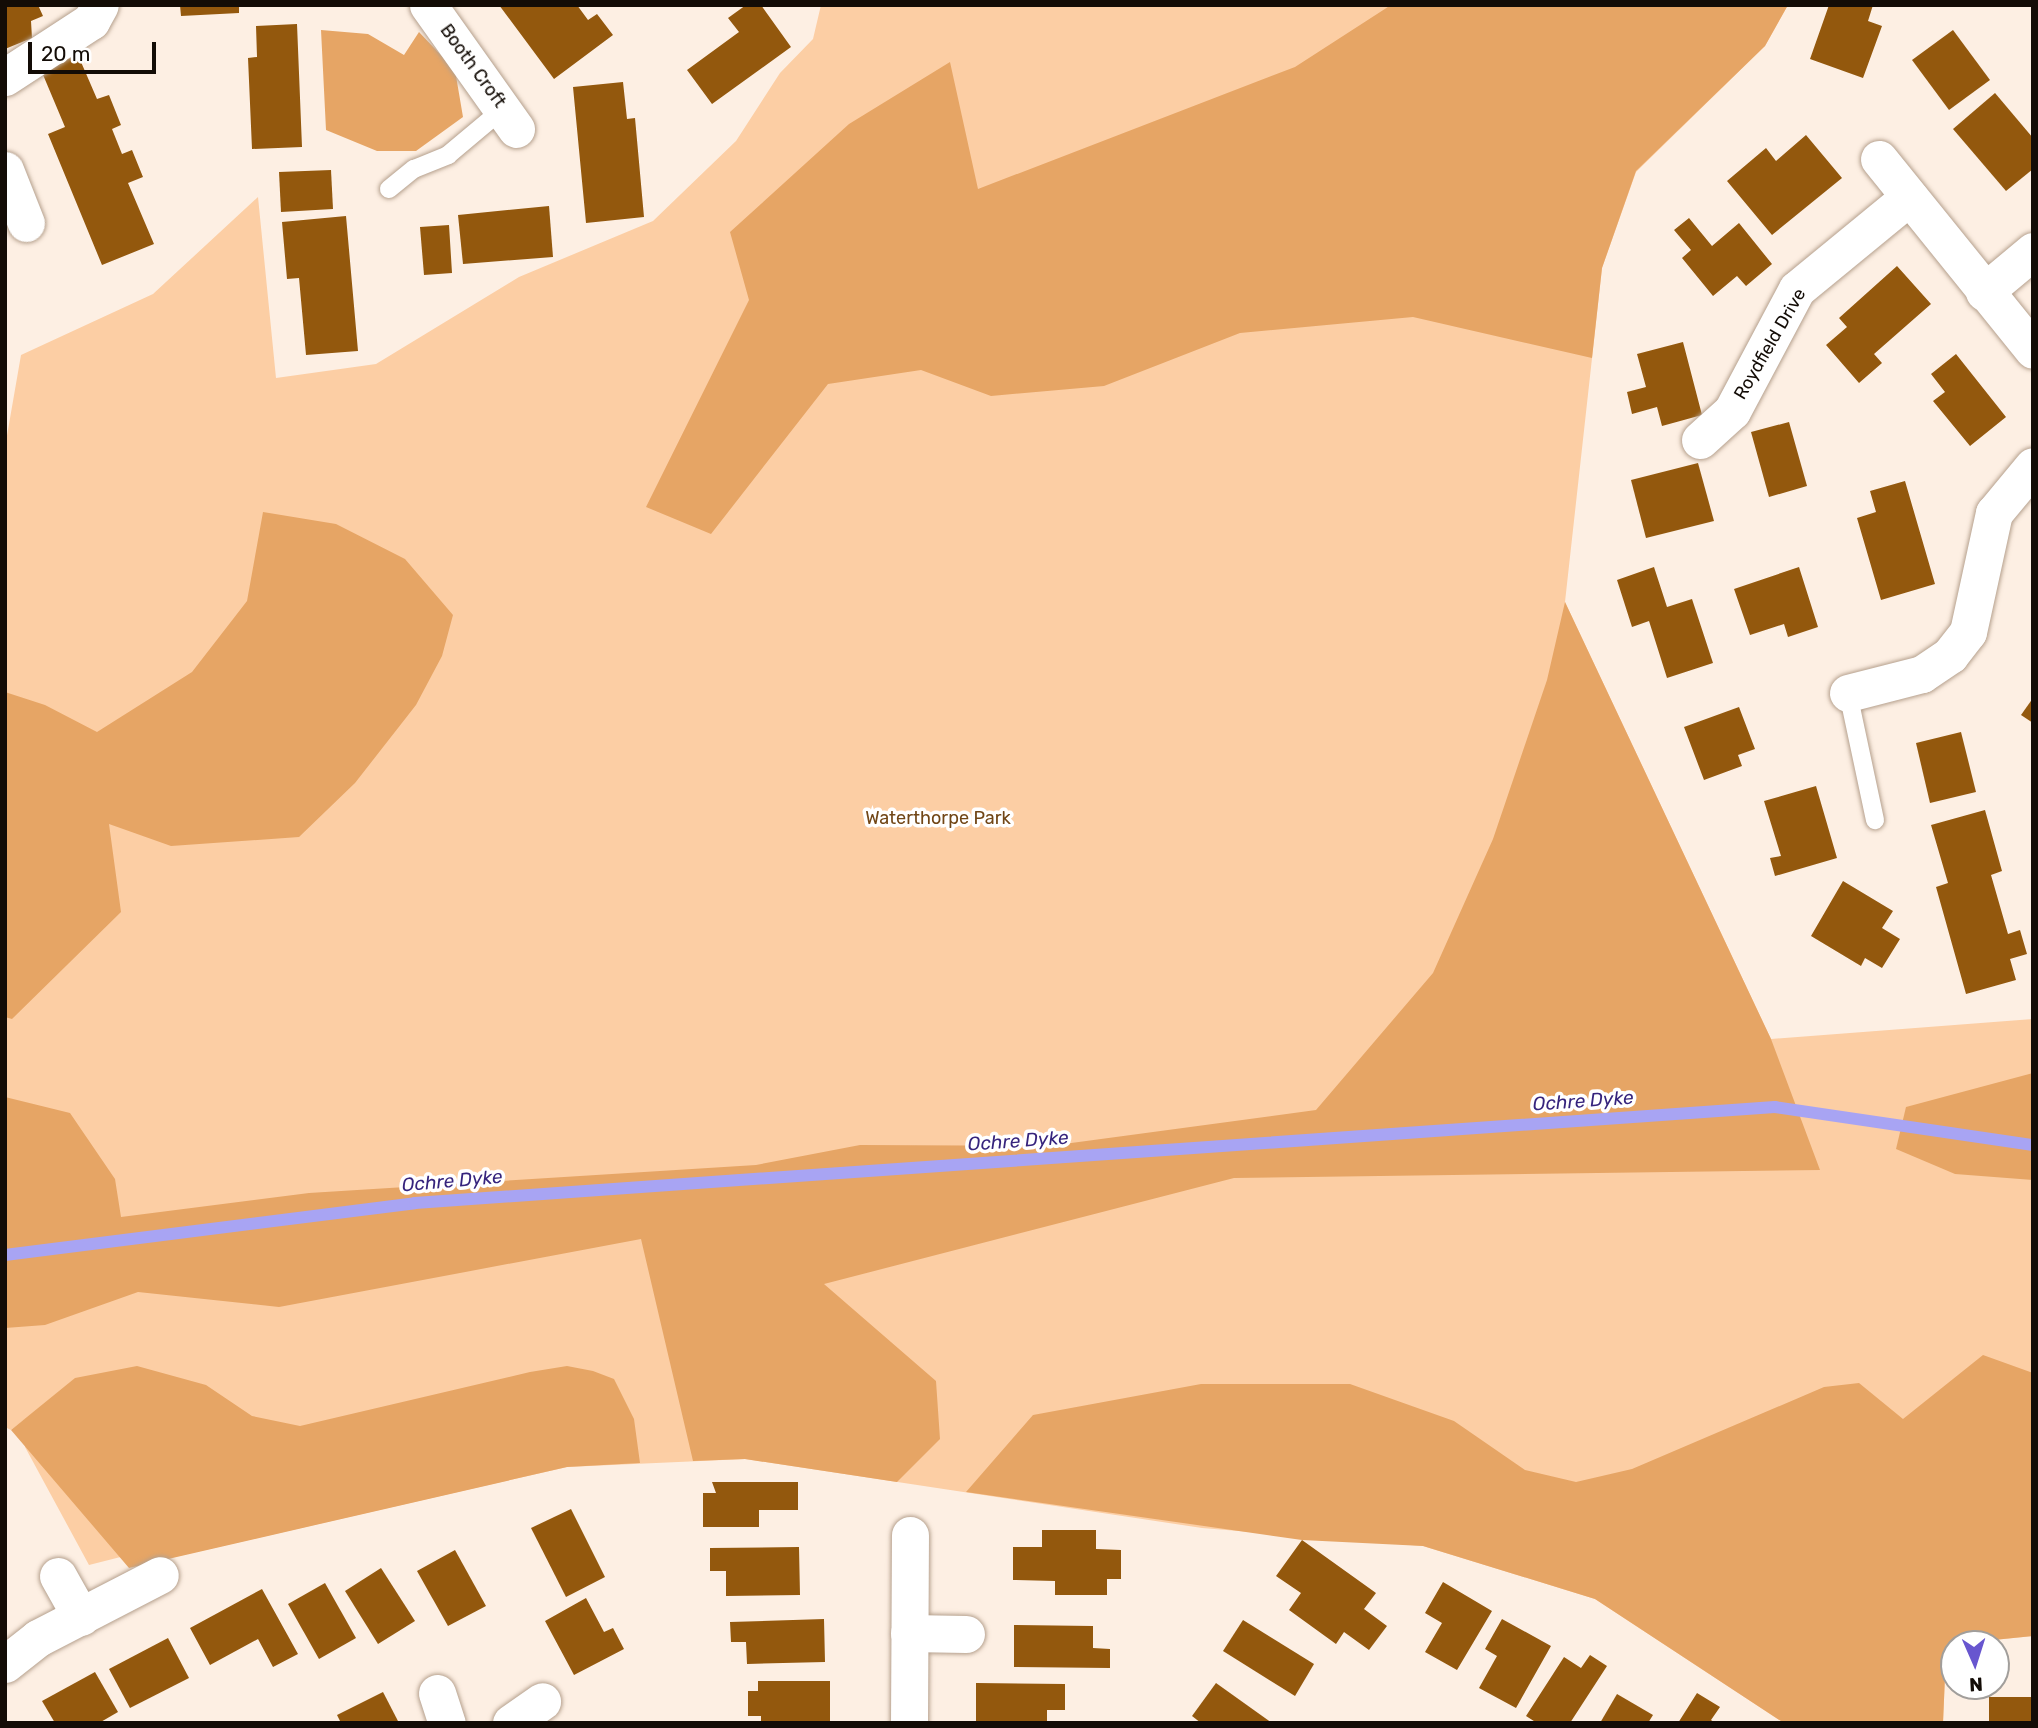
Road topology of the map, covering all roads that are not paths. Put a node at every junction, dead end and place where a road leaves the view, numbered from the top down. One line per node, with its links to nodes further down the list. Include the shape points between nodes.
1 (100, 5): 3 (street, via 91,21)
2 (428, 5): 4 (street, Booth Croft)
3 (5, 77)
4 (510, 118): 7 (lane, via 448,155 414,169)
5 (1879, 159): 8 (street)
6 (5, 170): 9 (street)
7 (389, 189)
8 (1909, 197): 11 (street); 13 (street, Roydfield Drive, via 1797,289 1732,411)
9 (26, 223)
10 (2033, 251): 11 (street)
11 (1984, 292): 12 (street)
12 (2033, 350)
13 (1700, 440)
14 (2033, 466): 15 (street, via 1994,513 1968,632 1950,655 1922,674)
15 (1848, 693): 16 (lane)
16 (1875, 820)
17 (910, 1535): 21 (street)
18 (160, 1575): 20 (street)
19 (58, 1576): 20 (street)
20 (81, 1617): 23 (street, via 38,1638)
21 (909, 1633): 22 (street); 26 (street)
22 (966, 1634)
23 (5, 1664)
24 (542, 1701): 25 (street)
25 (511, 1723)
26 (909, 1723)

